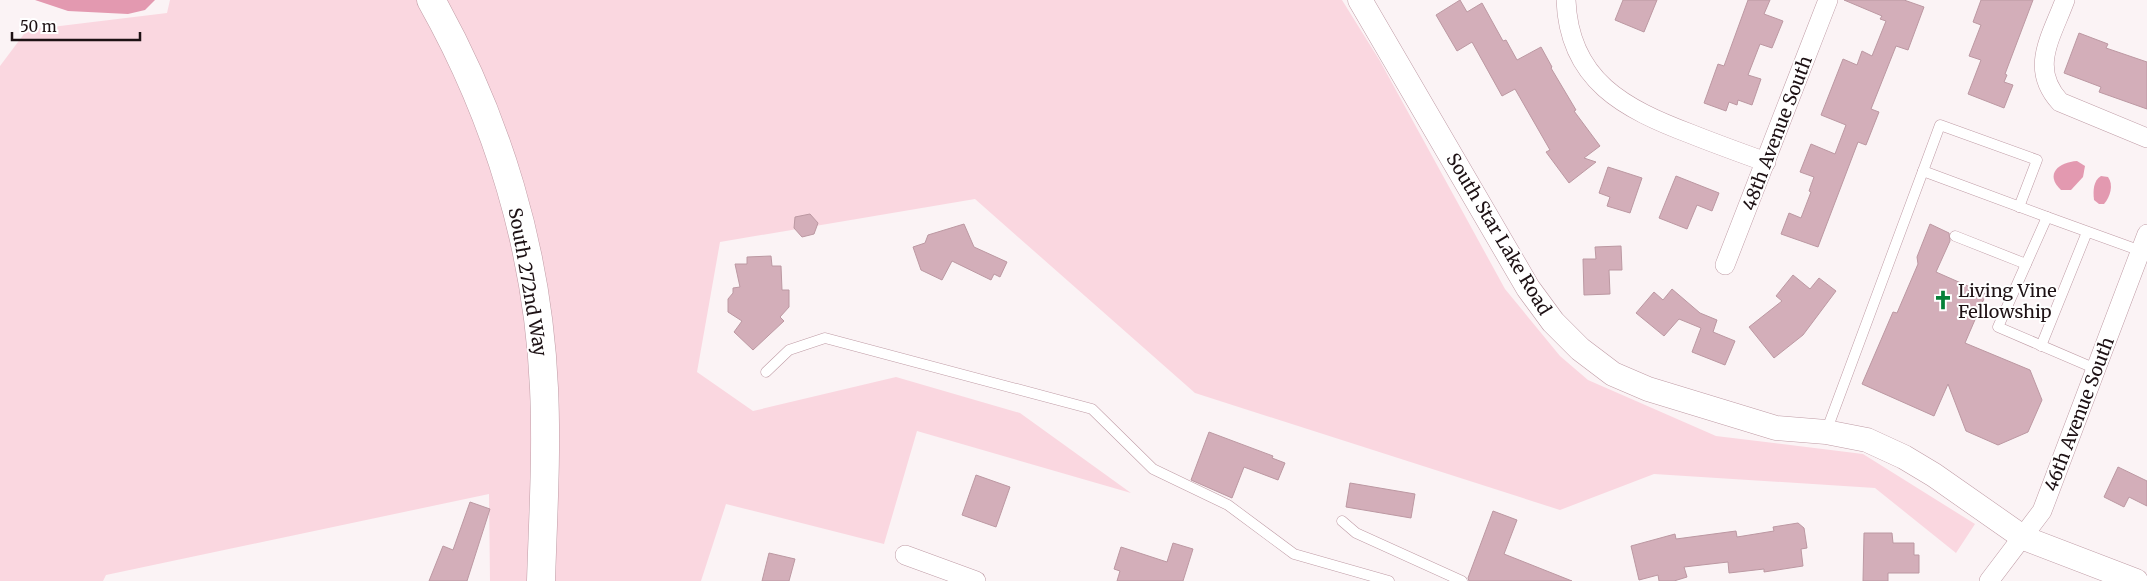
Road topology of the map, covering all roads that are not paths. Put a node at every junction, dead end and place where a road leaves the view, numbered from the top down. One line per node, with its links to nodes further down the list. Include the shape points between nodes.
1 (431, 0): 23 (main road, South 272nd Way, via 454,40 494,133 508,175 532,282 544,388)
2 (1360, 0): 19 (street, South Star Lake Road, via 1528,288 1553,322 1580,349 1613,374 1648,389 1776,428)
3 (1566, 0): 7 (street, via 1574,42 1604,88 1654,120)
4 (1828, 0): 7 (street, 48th Avenue South)
5 (2065, 0): 6 (street, via 2043,65 2047,83 2060,102)
6 (2147, 138)
7 (1766, 162): 15 (street, 48th Avenue South)
8 (1923, 171): 9 (lane); 9 (lane, via 1940,125 2037,160); 19 (lane)
9 (2019, 208): 10 (lane)
10 (2046, 217): 11 (lane); 14 (lane)
11 (2087, 232): 13 (lane); 16 (lane)
12 (1955, 236): 14 (lane)
13 (2144, 243): 17 (street, 46th Avenue South)
14 (2026, 264): 16 (lane, via 1998,328)
15 (1725, 265)
16 (2041, 346): 17 (lane)
17 (2096, 369): 21 (street, 46th Avenue South, via 2042,511)
18 (766, 372): 25 (lane, via 789,350 825,338 1092,409 1153,469 1228,506 1294,554)
19 (1826, 432): 21 (street, South Star Lake Road, via 1867,440 1904,457)
20 (1342, 521): 26 (lane, via 1356,533)
21 (2024, 538): 27 (street, 46th Avenue South); 28 (street, South Star Lake Road)
22 (905, 555): 24 (street)
23 (541, 581)
24 (976, 581)
25 (1389, 581)
26 (1462, 581)
27 (1989, 581)
28 (2136, 581)

